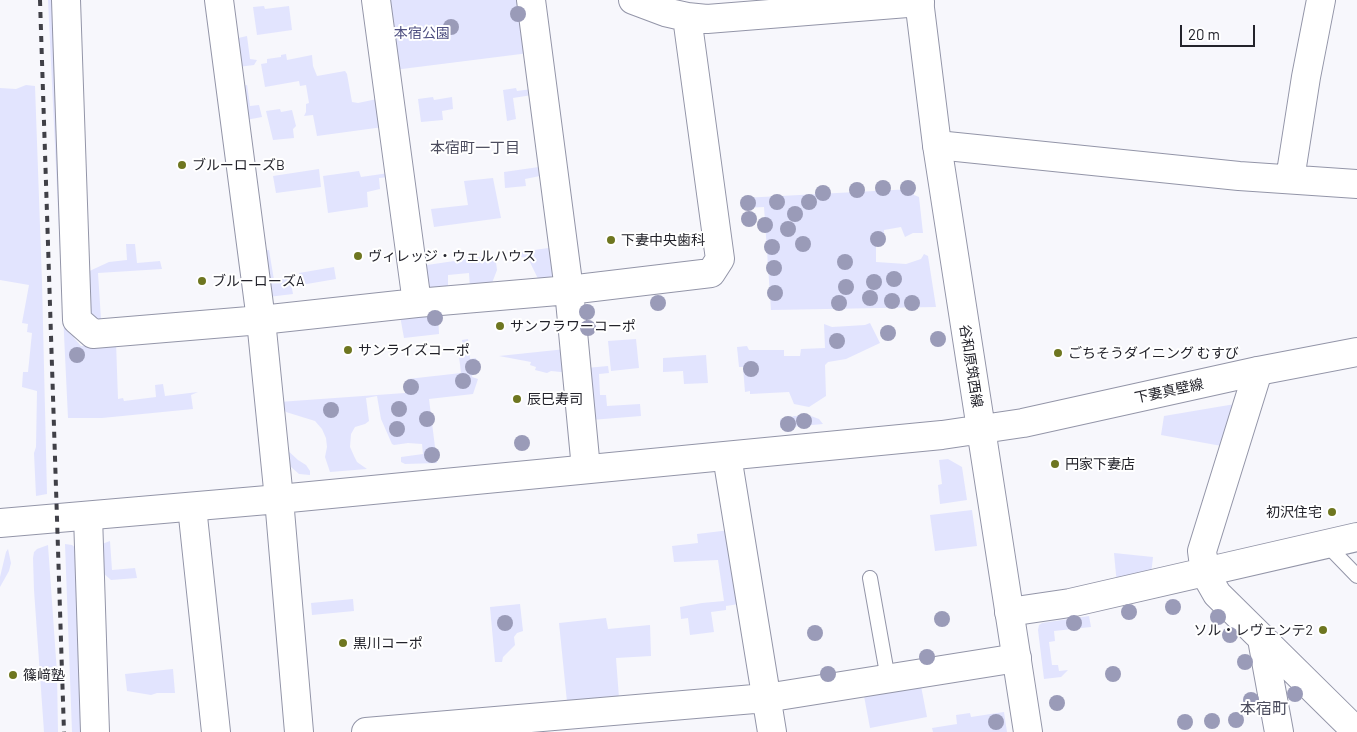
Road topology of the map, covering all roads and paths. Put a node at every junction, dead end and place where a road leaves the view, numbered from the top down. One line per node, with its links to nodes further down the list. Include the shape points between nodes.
1 (66, 0): 14 (street, via 77,320 93,334)
2 (219, 0): 14 (street)
3 (376, 0): 13 (street)
4 (530, 0): 12 (street)
5 (633, 0): 8 (street)
6 (1321, 0): 10 (street)
7 (920, 1): 8 (street, via 756,17); 9 (street, 谷和原筑西線)
8 (687, 17): 12 (street, via 720,259 710,273)
9 (937, 145): 10 (street); 17 (street, 谷和原筑西線)
10 (1290, 179): 11 (street)
11 (1357, 184)
12 (569, 290): 13 (street); 19 (street)
13 (417, 303): 14 (street)
14 (261, 320): 20 (street)
15 (1357, 352): 16 (street, 下妻真壁線)
16 (1258, 371): 17 (street, 下妻真壁線); 26 (street, via 1202,551)
17 (981, 430): 18 (street, 下妻真壁線); 29 (street, 谷和原筑西線)
18 (727, 456): 19 (street, 下妻真壁線); 33 (street)
19 (586, 469): 20 (street, 下妻真壁線)
20 (279, 499): 21 (street, 下妻真壁線); 37 (street)
21 (192, 507): 22 (street, 下妻真壁線); 36 (street)
22 (88, 516): 23 (street, 下妻真壁線); 35 (street)
23 (0, 524)
24 (1357, 537): 25 (street)
25 (1326, 544): 26 (street); 27 (lane)
26 (1205, 573): 29 (street, via 1070,603); 30 (street, via 1217,594)
27 (1357, 576)
28 (870, 578): 32 (lane)
29 (1009, 612): 31 (street, 谷和原筑西線)
30 (1262, 640): 41 (street); 42 (street)
31 (1017, 658): 32 (street); 40 (street, 谷和原筑西線)
32 (888, 679): 33 (street)
33 (766, 698): 34 (street); 39 (street)
34 (559, 724): 38 (street)
35 (95, 732)
36 (216, 732)
37 (299, 732)
38 (366, 732)
39 (772, 732)
40 (1028, 732)
41 (1278, 732)
42 (1357, 732)

